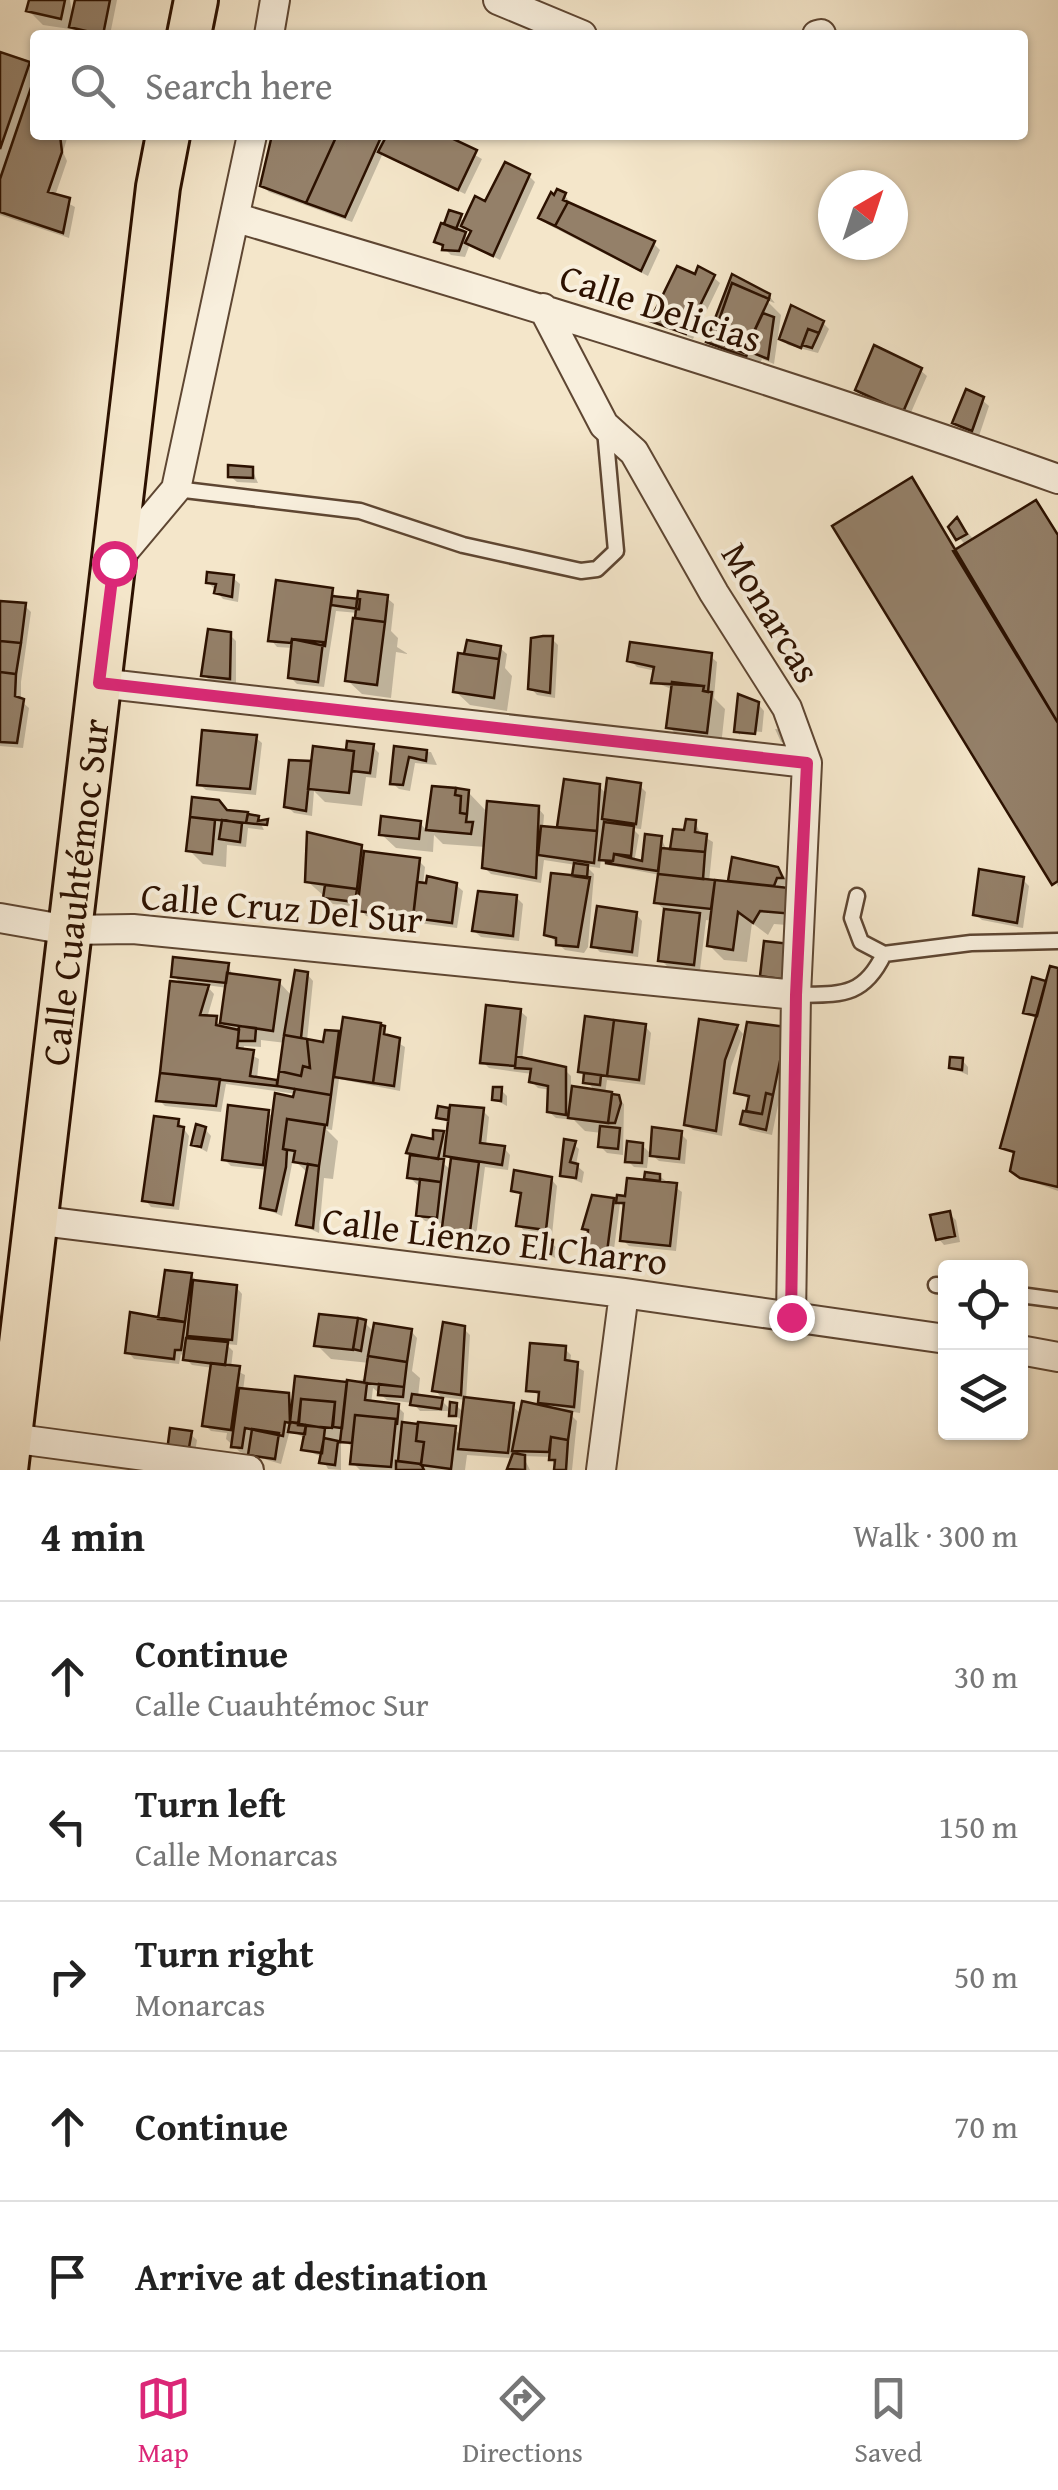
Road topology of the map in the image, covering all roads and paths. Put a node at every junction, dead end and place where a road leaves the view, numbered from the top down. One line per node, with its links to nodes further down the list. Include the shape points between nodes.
1 (196, 0): 4 (main road)
2 (275, 0): 5 (street)
3 (498, 0): 6 (street)
4 (190, 30)
5 (270, 30)
6 (570, 30)
7 (167, 140): 14 (main road, Calle Cuauhtémoc Sur)
8 (251, 140): 9 (street)
9 (238, 218): 10 (street, Calle Delicias); 13 (street)
10 (543, 308): 11 (street, Monarcas); 12 (street, Calle Delicias)
11 (604, 425): 13 (lane, via 616,552 597,569 463,545 360,511); 16 (street, Monarcas, via 634,452 788,708)
12 (1058, 478)
13 (176, 489): 14 (street)
14 (114, 563): 15 (main road, Calle Cuauhtémoc Sur)
15 (99, 683): 16 (street); 19 (main road, Calle Cuauhtémoc Sur)
16 (807, 763): 22 (street, Monarcas)
17 (857, 896): 21 (lane, via 852,918 861,942)
18 (0, 918): 19 (street, Calle Cruz Del Sur)
19 (68, 930): 22 (street, Calle Cruz Del Sur, via 133,929); 23 (main road, Calle Cuauhtémoc Sur)
20 (1058, 940): 21 (lane)
21 (884, 954): 22 (lane, via 873,976 846,994)
22 (796, 995): 27 (street, Monarcas)
23 (34, 1220): 24 (street, Calle Lienzo El Charro); 31 (main road, Calle Cuauhtémoc Sur)
24 (624, 1293): 27 (street, Calle Lienzo El Charro); 33 (street)
25 (1028, 1296): 26 (lane)
26 (1058, 1300)
27 (791, 1317): 28 (street, Calle Lienzo El Charro)
28 (938, 1338)
29 (1028, 1351): 30 (street)
30 (1058, 1357)
31 (8, 1454): 32 (street)
32 (250, 1470)
33 (601, 1470)

